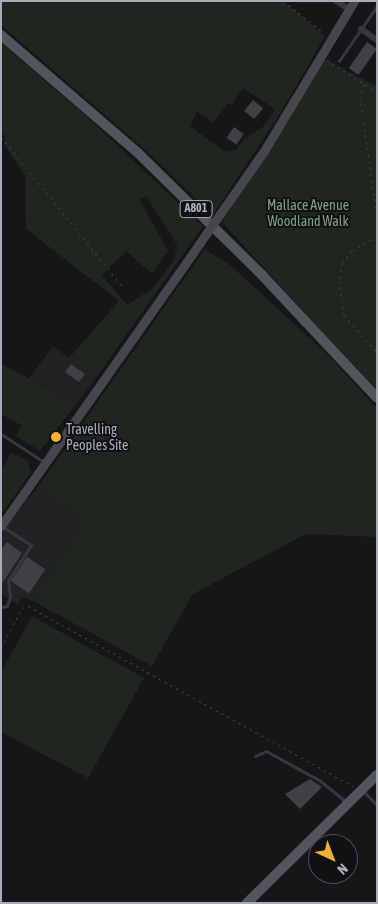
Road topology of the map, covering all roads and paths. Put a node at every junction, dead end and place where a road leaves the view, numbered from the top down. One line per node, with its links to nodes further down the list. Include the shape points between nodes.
1 (283, 1): 7 (path)
2 (336, 1): 3 (street)
3 (351, 5): 7 (main road)
4 (377, 6): 5 (lane)
5 (361, 29): 8 (street); 10 (lane)
6 (1, 35): 18 (main road, A801, via 137,152 262,275)
7 (330, 39): 9 (main road)
8 (377, 40)
9 (320, 56): 11 (path); 20 (main road, bridge, via 264,151)
10 (339, 62)
11 (364, 84): 12 (path); 14 (path, via 360,96)
12 (377, 92)
13 (1, 137): 16 (path)
14 (377, 218)
15 (377, 236): 17 (path, via 352,251 342,263 339,280 344,315)
16 (122, 286)
17 (377, 352)
18 (377, 398)
19 (1, 434): 20 (lane)
20 (44, 462): 21 (main road)
21 (2, 526): 22 (lane, via 31,545 8,581 10,597 7,606)
22 (1, 607)
23 (1, 648): 26 (path, via 22,608 28,606)
24 (255, 756): 27 (lane, via 266,751 319,780)
25 (377, 775): 26 (main road)
26 (362, 790): 27 (main road); 28 (lane)
27 (348, 804): 29 (main road)
28 (377, 805)
29 (247, 903)

